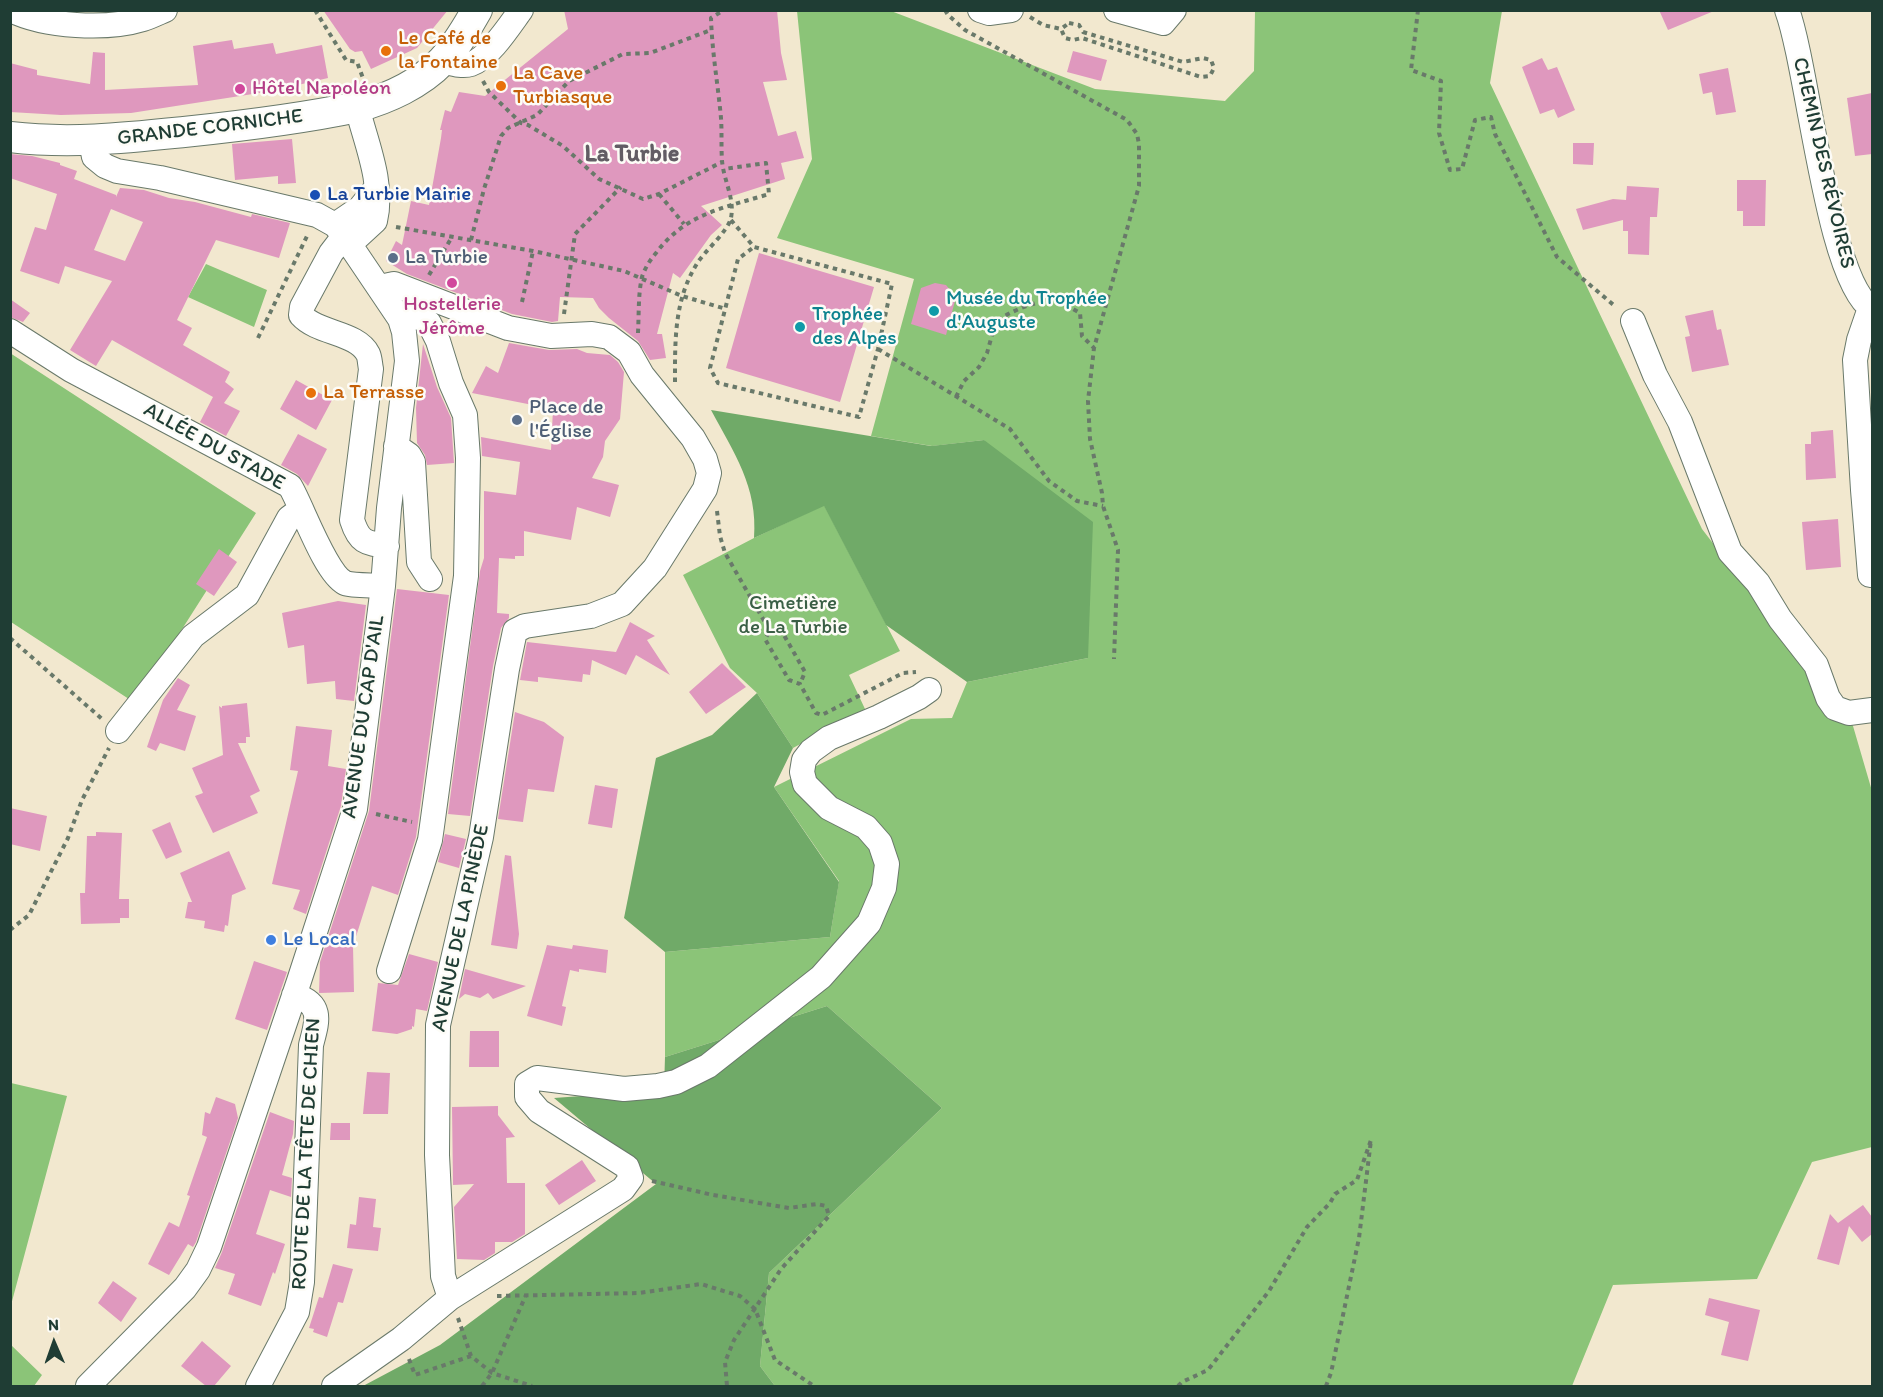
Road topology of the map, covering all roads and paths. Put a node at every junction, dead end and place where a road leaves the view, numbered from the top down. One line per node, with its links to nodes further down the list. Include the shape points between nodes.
1 (11, 10): 2 (street, via 58,24 117,24)
2 (165, 10)
3 (315, 10): 18 (path, via 346,60 357,62)
4 (477, 10): 16 (main road, GRANDE CORNICHE)
5 (521, 10): 17 (street, via 497,42)
6 (724, 10): 15 (path, via 711,18)
7 (945, 10): 49 (path, via 965,30 1127,120 1137,134 1139,186)
8 (980, 10): 13 (street)
9 (1116, 10): 10 (street, via 1163,23)
10 (1174, 10)
11 (1418, 10): 45 (path, via 1411,70 1441,81 1438,133 1450,170 1462,169 1475,120 1491,117 1495,134 1557,257)
12 (1787, 10): 43 (street, CHEMIN DES RÉVOIRES, via 1834,230 1857,294)
13 (1019, 13): 14 (path)
14 (1061, 29): 14 (path, via 1065,38 1082,38 1201,77 1210,76 1214,68 1211,60 1184,62 1083,32 1079,25 1069,23)
15 (711, 30): 19 (path, via 650,53 623,54 569,81 537,115); 22 (path)
16 (442, 61): 17 (street); 18 (main road, GRANDE CORNICHE, via 399,91)
17 (472, 64): 19 (path, via 489,92)
18 (365, 105): 21 (main road, GRANDE CORNICHE, via 241,126); 25 (street)
19 (521, 123): 24 (path, via 563,146 599,179); 33 (path, via 501,136)
20 (10, 137): 21 (main road, GRANDE CORNICHE)
21 (91, 142): 31 (street, via 94,157 117,171 160,178)
22 (722, 162): 23 (path); 26 (path)
23 (724, 169): 27 (path); 27 (path, via 766,163 769,194)
24 (621, 187): 26 (path, via 643,199); 36 (path, via 574,234)
25 (376, 188): 29 (street); 31 (street)
26 (659, 194): 30 (path)
27 (731, 206): 28 (path); 30 (path)
28 (731, 220): 34 (path); 40 (path, via 698,263)
29 (375, 221): 31 (street); 32 (path)
30 (684, 224): 37 (path, via 662,244)
31 (336, 230): 38 (street, AVENUE DU CAP D'AIL); 48 (path); 59 (street, via 331,253 302,307 302,315 309,324 358,343 369,354 371,369 352,520 357,535 370,544)
32 (452, 237): 33 (path); 39 (path)
33 (471, 240): 35 (path)
34 (754, 247): 42 (path, via 738,259); 50 (path, via 892,284)
35 (533, 251): 36 (path); 41 (path)
36 (571, 260): 37 (path); 47 (path)
37 (642, 278): 40 (path); 51 (path, via 638,337)
38 (380, 287): 39 (street, via 394,284); 44 (street, AVENUE DU CAP D'AIL)
39 (419, 292): 47 (street, via 508,328)
40 (682, 296): 42 (path); 53 (path, via 677,314 675,394)
41 (522, 302)
42 (726, 309): 50 (path, via 710,368 718,383 859,417)
43 (1871, 309): 56 (street, via 1855,360)
44 (400, 319): 54 (street, AVENUE DU CAP D'AIL, via 407,361); 71 (street, via 416,317 429,323 451,383 474,416 468,458 466,576 431,833)
45 (1633, 321): 68 (street, via 1680,422 1730,552 1758,583 1816,665 1835,708 1849,714)
46 (10, 331): 58 (street, ALLÉE DU STADE, via 71,369 291,486)
47 (559, 337): 51 (street, via 609,337)
48 (258, 338)
49 (1094, 348): 52 (path, via 1082,336 1080,313 1065,305 1050,301 1012,311 996,321 987,353); 57 (path, via 1088,401 1090,439)
50 (878, 350): 52 (path)
51 (629, 352): 53 (street)
52 (956, 397): 57 (path, via 1011,429 1049,480 1077,501)
53 (668, 408): 55 (street, via 705,459 709,473)
54 (396, 446): 59 (street, AVENUE DU CAP D'AIL); 61 (street, via 413,462 419,562)
55 (705, 489): 63 (path, via 717,508 725,553); 76 (street, AVENUE DE LA PINÈDE, via 655,568 622,604 591,616 515,631 481,837 438,1025 437,1155 443,1276)
56 (1868, 490): 60 (street)
57 (1103, 506): 65 (path, via 1118,550)
58 (301, 509): 62 (street, ALLÉE DU STADE, via 334,572 346,583); 69 (street, via 289,518 247,595 193,636)
59 (387, 546): 62 (street, AVENUE DU CAP D'AIL)
60 (1870, 575)
61 (430, 579)
62 (383, 586): 72 (street, AVENUE DU CAP D'AIL, via 355,809)
63 (770, 631): 66 (path, via 765,639 789,680); 66 (path, via 781,630 805,672)
64 (10, 638): 69 (path)
65 (1114, 660)
66 (800, 684): 67 (path, via 816,713 822,715 903,673 915,672)
67 (929, 690): 73 (street, via 829,738 804,760 805,784 829,808 866,827 880,843 887,864 884,888 869,923 821,977 708,1066 676,1082 624,1089 537,1078 527,1084 527,1097 539,1111 627,1167)
68 (1867, 710)
69 (118, 731): 70 (path, via 28,915)
70 (10, 930)
71 (388, 971)
72 (294, 995): 81 (street, AVENUE DU CAP D'AIL, via 198,1270 185,1288); 82 (street, ROUTE DE LA TÊTE DE CHIEN, via 308,1001 317,1015 311,1046 302,1282 297,1312)
73 (631, 1178): 76 (street, via 623,1189); 77 (path, via 789,1208 826,1206 829,1216 781,1269)
74 (526, 1295): 75 (path); 77 (path, via 639,1293 701,1284 740,1296); 79 (path)
75 (494, 1296)
76 (450, 1298): 78 (path); 83 (street, via 401,1339)
77 (755, 1309): 86 (path, via 734,1340 725,1362); 87 (path, via 775,1360)
78 (471, 1356): 79 (path); 80 (path)
79 (492, 1373): 84 (path); 85 (path)
80 (415, 1375)
81 (87, 1386)
82 (258, 1386)
83 (334, 1386)
84 (482, 1386)
85 (532, 1386)
86 (727, 1386)
87 (814, 1386)
88 (1178, 1386): 89 (path, via 1208,1370 1269,1291 1307,1227 1335,1194 1356,1180 1371,1140 1359,1238)
89 (1326, 1386)

